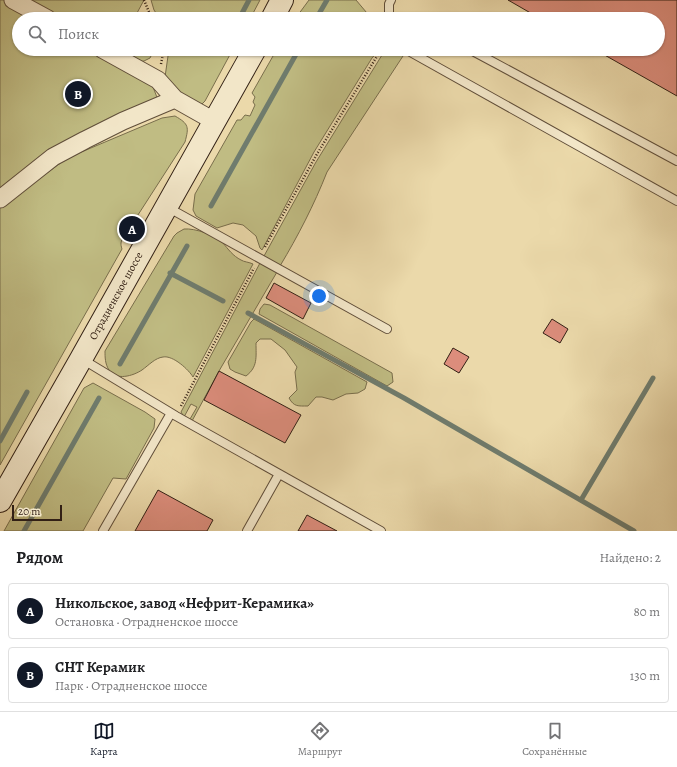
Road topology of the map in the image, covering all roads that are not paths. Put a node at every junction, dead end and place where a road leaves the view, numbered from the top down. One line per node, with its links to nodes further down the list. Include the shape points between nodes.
1 (13, 0): 4 (street)
2 (282, 0): 5 (main road)
3 (391, 0): 6 (lane)
4 (35, 12)
5 (276, 12)
6 (389, 12)
7 (115, 56): 11 (street, via 158,80)
8 (251, 56): 12 (main road, Отрадненское шоссе)
9 (418, 56): 15 (lane)
10 (482, 56): 13 (lane)
11 (175, 99): 12 (street); 14 (street, via 123,121 53,157)
12 (214, 121): 16 (main road, Отрадненское шоссе)
13 (677, 161)
14 (0, 199)
15 (677, 201)
16 (166, 207): 17 (lane); 18 (main road, Отрадненское шоссе)
17 (387, 329)
18 (81, 359): 19 (lane); 21 (main road, Отрадненское шоссе)
19 (174, 414): 20 (lane); 22 (lane)
20 (280, 474): 23 (lane); 24 (lane)
21 (0, 501)
22 (103, 531)
23 (247, 531)
24 (381, 531)

